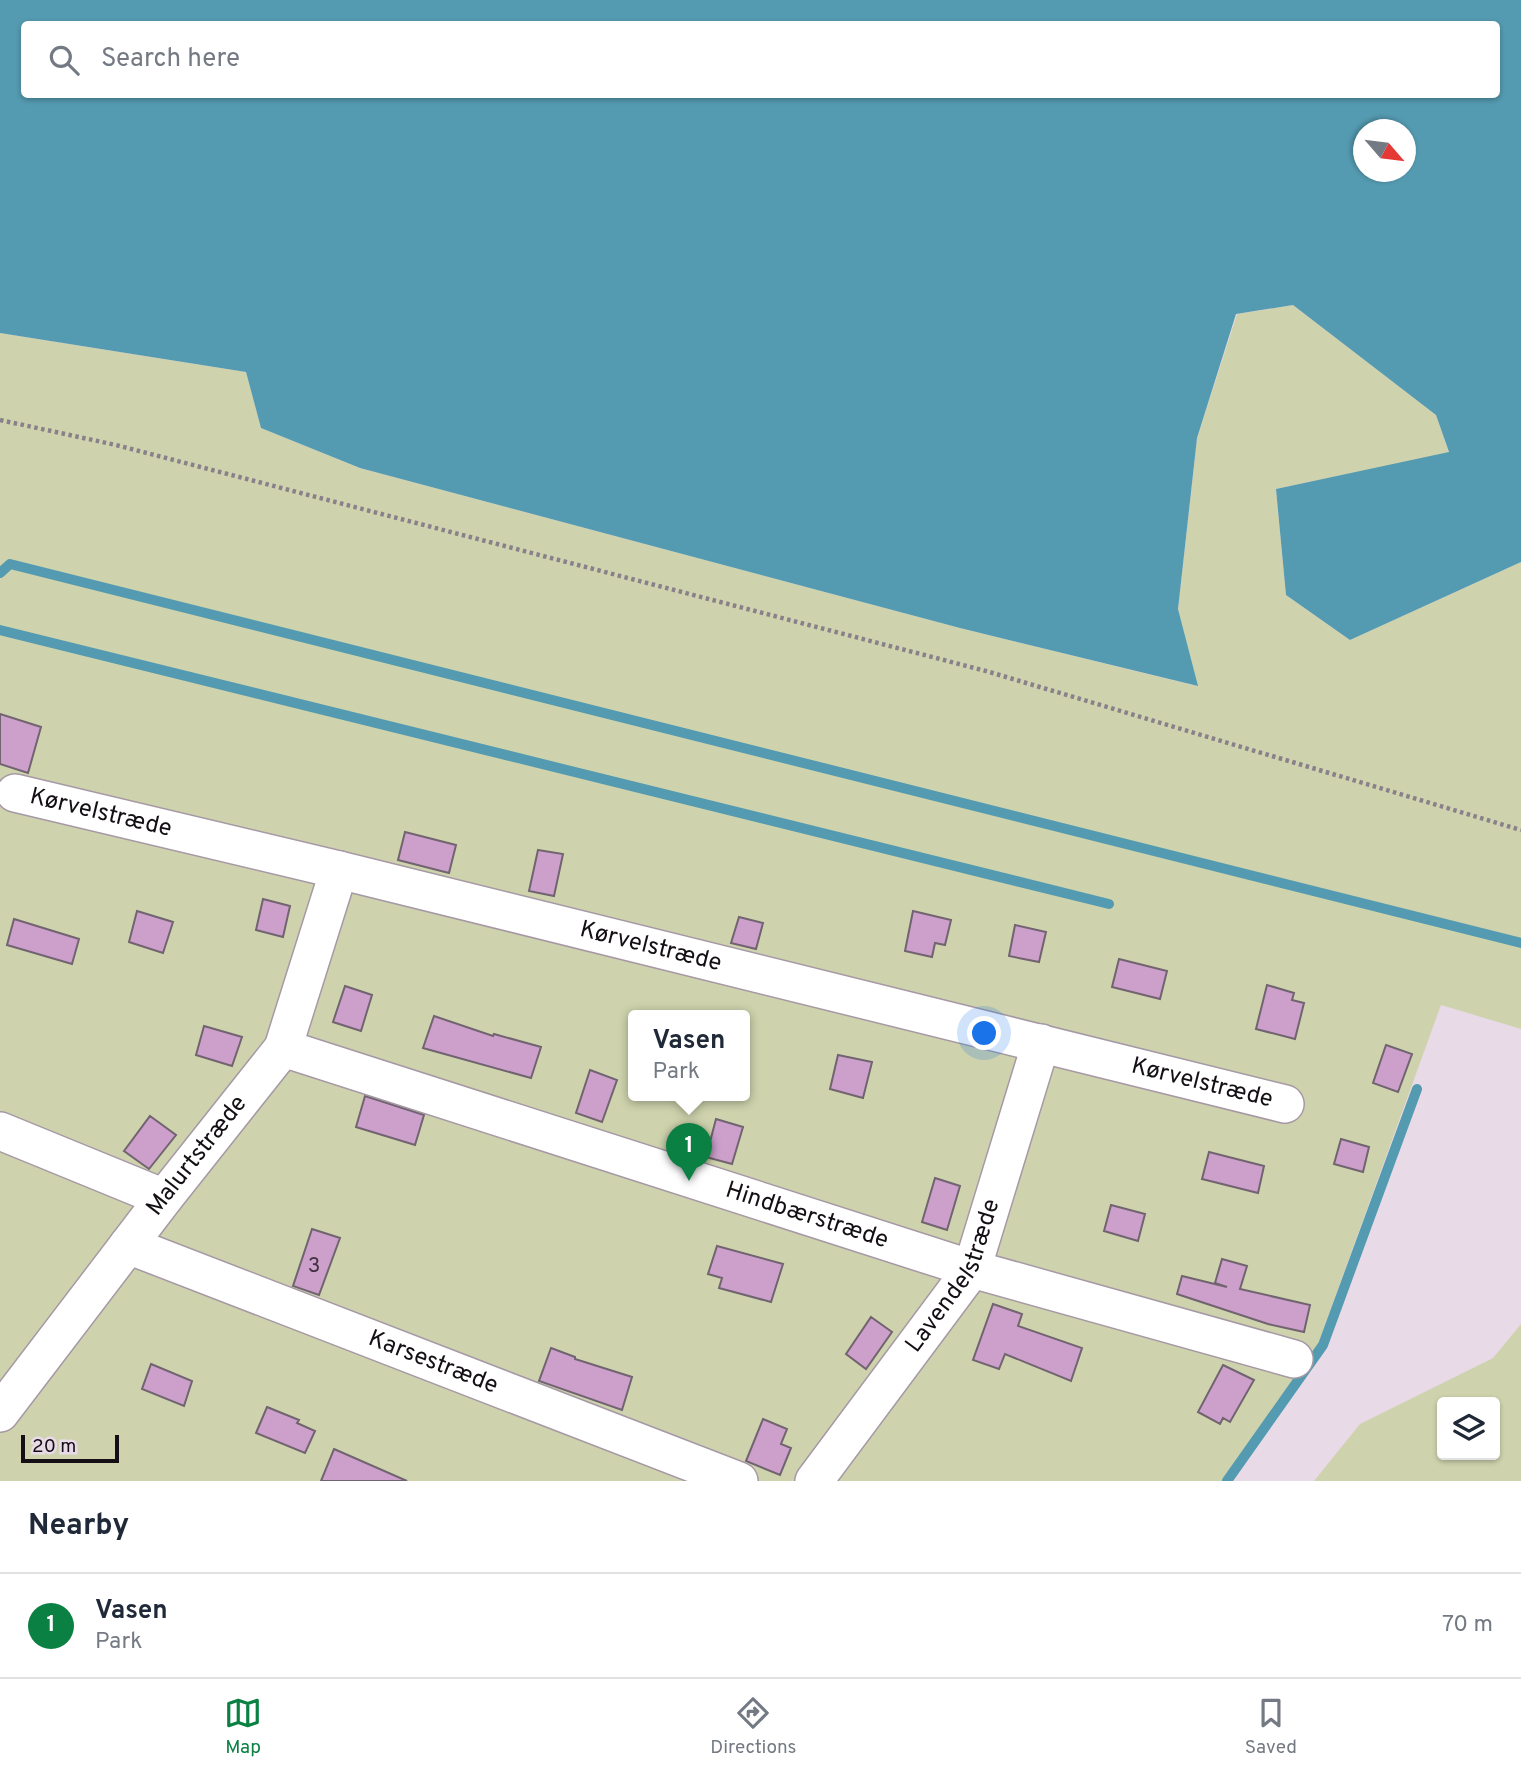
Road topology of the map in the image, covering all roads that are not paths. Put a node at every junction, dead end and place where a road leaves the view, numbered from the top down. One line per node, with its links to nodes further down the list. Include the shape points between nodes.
1 (15, 793): 2 (lane, Kørvelstræde)
2 (339, 870): 3 (lane, Kørvelstræde); 4 (lane, Malurtstræde)
3 (1041, 1044): 5 (lane, Kørvelstræde); 9 (lane, Lavendelstræde)
4 (283, 1048): 7 (lane, Malurtstræde); 9 (lane, Hindbærstræde)
5 (1285, 1104)
6 (0, 1131): 7 (lane)
7 (164, 1198): 8 (lane, Malurtstræde)
8 (128, 1245): 11 (lane, Malurtstræde); 12 (lane, Karsestræde)
9 (972, 1269): 10 (lane, Hindbærstræde); 13 (lane, Lavendelstræde)
10 (1294, 1359)
11 (0, 1413)
12 (739, 1481)
13 (814, 1481)

